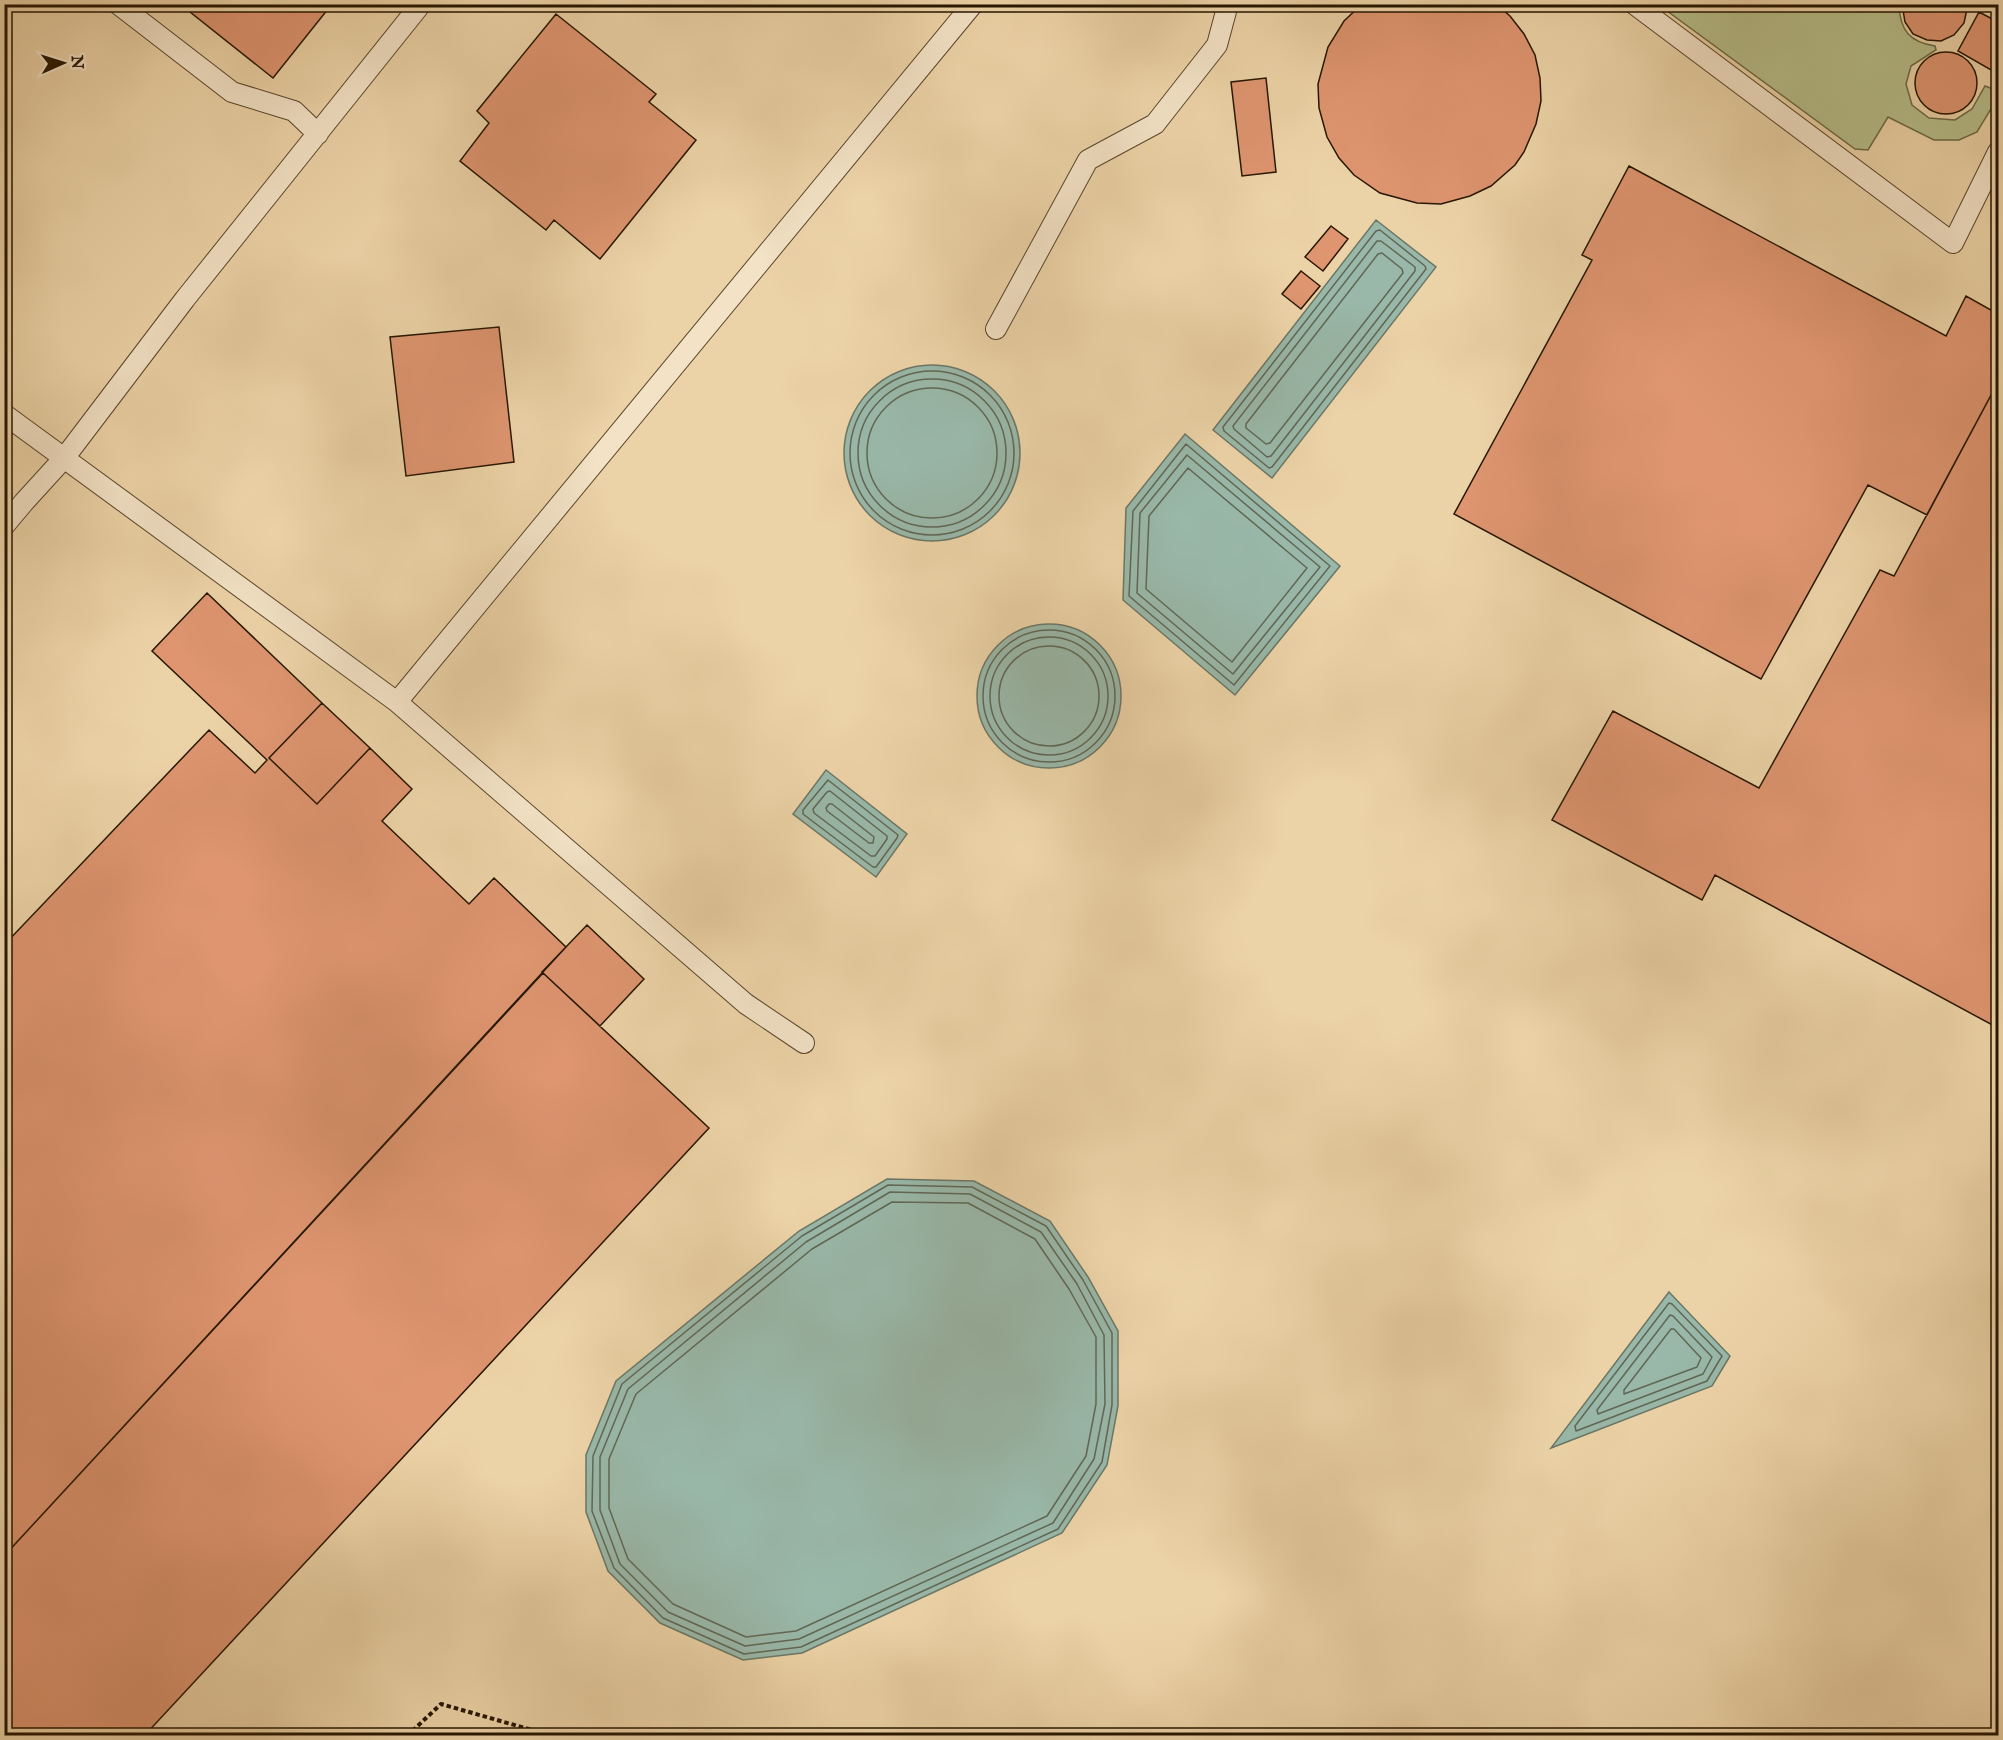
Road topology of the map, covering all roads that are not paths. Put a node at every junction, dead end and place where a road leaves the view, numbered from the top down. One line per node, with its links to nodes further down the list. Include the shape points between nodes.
1 (118, 4): 6 (lane, via 232,92 294,111)
2 (421, 4): 6 (lane)
3 (974, 4): 12 (lane)
4 (1228, 4): 8 (lane, via 1217,45 1155,124 1088,160)
5 (1634, 4): 7 (lane, via 1953,243)
6 (318, 134): 10 (lane)
7 (1998, 152)
8 (996, 329)
9 (4, 414): 10 (lane)
10 (65, 457): 11 (lane); 12 (lane)
11 (4, 526)
12 (397, 702): 13 (lane, via 746,1004)
13 (804, 1043)

